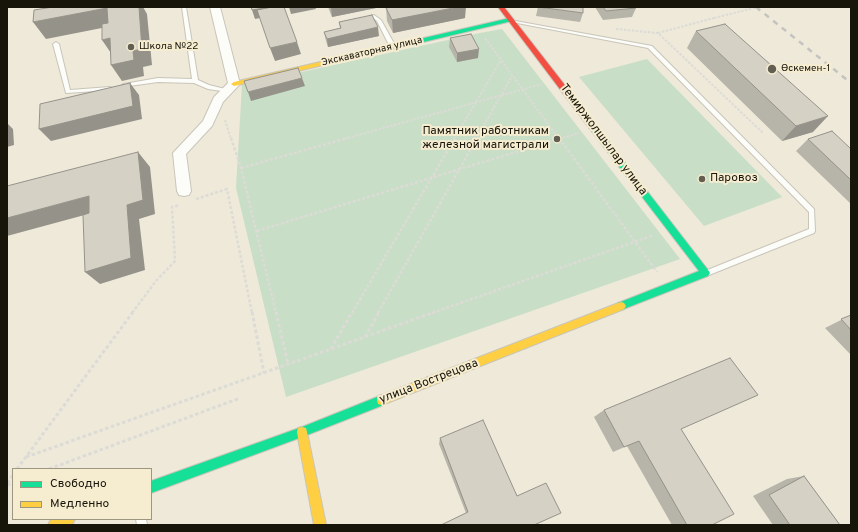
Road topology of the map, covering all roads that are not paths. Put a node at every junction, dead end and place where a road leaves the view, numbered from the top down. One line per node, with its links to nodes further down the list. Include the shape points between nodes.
1 (184, 7): 8 (lane)
2 (216, 7): 11 (street)
3 (501, 7): 5 (street, Темиржолшылар улица)
4 (354, 20): 7 (lane, via 374,16 380,20)
5 (511, 20): 7 (street, Экскаваторная улица); 13 (street, Темиржолшылар улица); 13 (lane, via 650,47 812,211 812,231)
6 (56, 44): 10 (lane, via 68,92)
7 (394, 47): 11 (street, Экскаваторная улица)
8 (195, 81): 9 (lane, via 158,80); 11 (lane, via 208,87)
9 (121, 87)
10 (113, 88)
11 (230, 88): 12 (street, via 218,100 208,123 179,154)
12 (185, 197)
13 (705, 274): 14 (street, улица Вострецова)
14 (302, 432): 15 (street, улица Вострецова); 18 (street)
15 (152, 487)
16 (66, 520): 17 (street)
17 (54, 525)
18 (320, 525)

